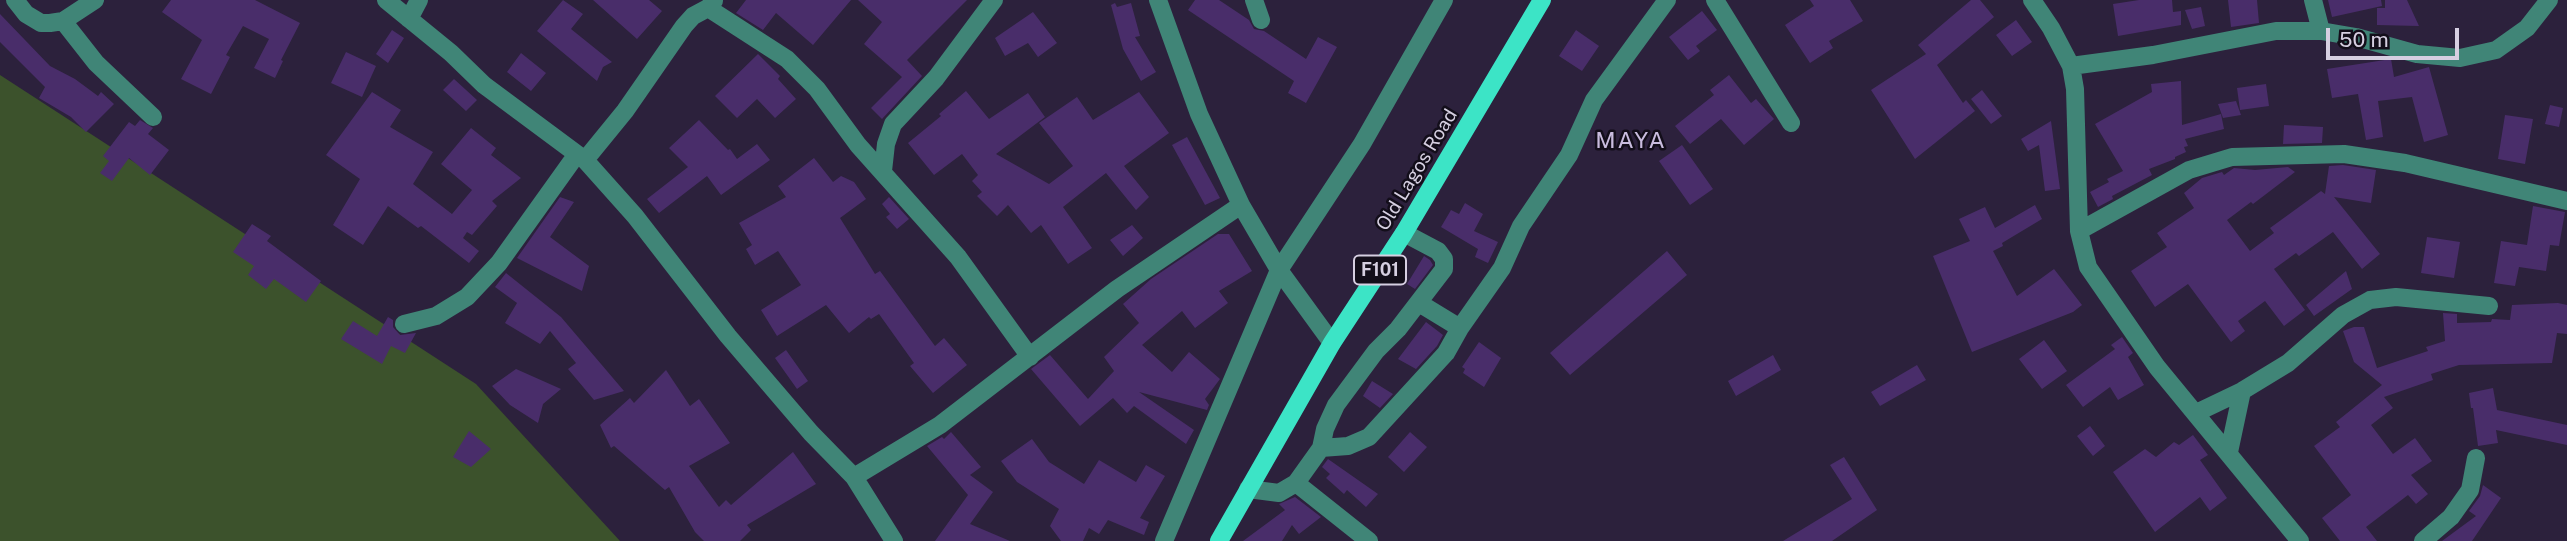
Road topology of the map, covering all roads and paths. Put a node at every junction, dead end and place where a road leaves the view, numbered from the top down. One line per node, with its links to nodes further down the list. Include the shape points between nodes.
1 (15, 0): 18 (street, via 41,23)
2 (95, 0): 18 (street)
3 (386, 0): 16 (street)
4 (419, 0): 16 (street)
5 (994, 0): 24 (street, via 936,78 893,124)
6 (1158, 0): 26 (street, via 1199,114)
7 (1254, 0): 17 (street)
8 (1444, 0): 29 (street, via 1362,144)
9 (1542, 0): 28 (main road, Old Lagos Road / F101)
10 (1667, 0): 33 (street, via 1594,100 1569,155 1521,226 1487,292)
11 (1715, 0): 22 (street)
12 (2032, 0): 20 (street)
13 (2313, 0): 19 (street)
14 (2549, 0): 19 (street, via 2527,28 2496,50 2460,58 2417,54)
15 (711, 4): 23 (street, via 684,26 625,111); 24 (street, via 787,59)
16 (409, 19): 23 (street, via 484,85)
17 (1261, 20)
18 (63, 21): 21 (street, via 96,64)
19 (2322, 31): 20 (street, via 2276,31)
20 (2071, 66): 27 (street)
21 (153, 117)
22 (1791, 123)
23 (581, 157): 32 (street, via 467,297 436,316); 41 (street, via 635,216 728,336)
24 (883, 171): 35 (street, via 958,257)
25 (2567, 201): 27 (street, via 2405,163 2344,154 2232,157 2189,170)
26 (1241, 205): 29 (street); 35 (street, via 1117,289)
27 (2079, 231): 37 (street, via 2088,267 2157,367)
28 (1404, 233): 30 (street, via 1444,259 1444,269); 34 (main road, Old Lagos Road / F101)
29 (1279, 270): 34 (street); 45 (street)
30 (1419, 303): 33 (street); 38 (street, via 1336,405)
31 (2489, 306): 36 (street, via 2396,297 2370,300 2343,315 2288,363)
32 (404, 324)
33 (1460, 328): 38 (street, via 1446,353 1369,436 1348,446)
34 (1332, 343): 43 (main road, Old Lagos Road / F101)
35 (1030, 357): 41 (street, via 940,425)
36 (2242, 391): 37 (street); 39 (street)
37 (2196, 413): 39 (street)
38 (1321, 448): 42 (street)
39 (2230, 452): 48 (street)
40 (2476, 458): 49 (street, via 2470,489 2451,517)
41 (854, 477): 44 (street)
42 (1296, 483): 43 (street, via 1279,494); 47 (street)
43 (1248, 489): 46 (main road, Old Lagos Road / F101)
44 (894, 541)
45 (1164, 541)
46 (1219, 541)
47 (1369, 541)
48 (2300, 541)
49 (2423, 541)

